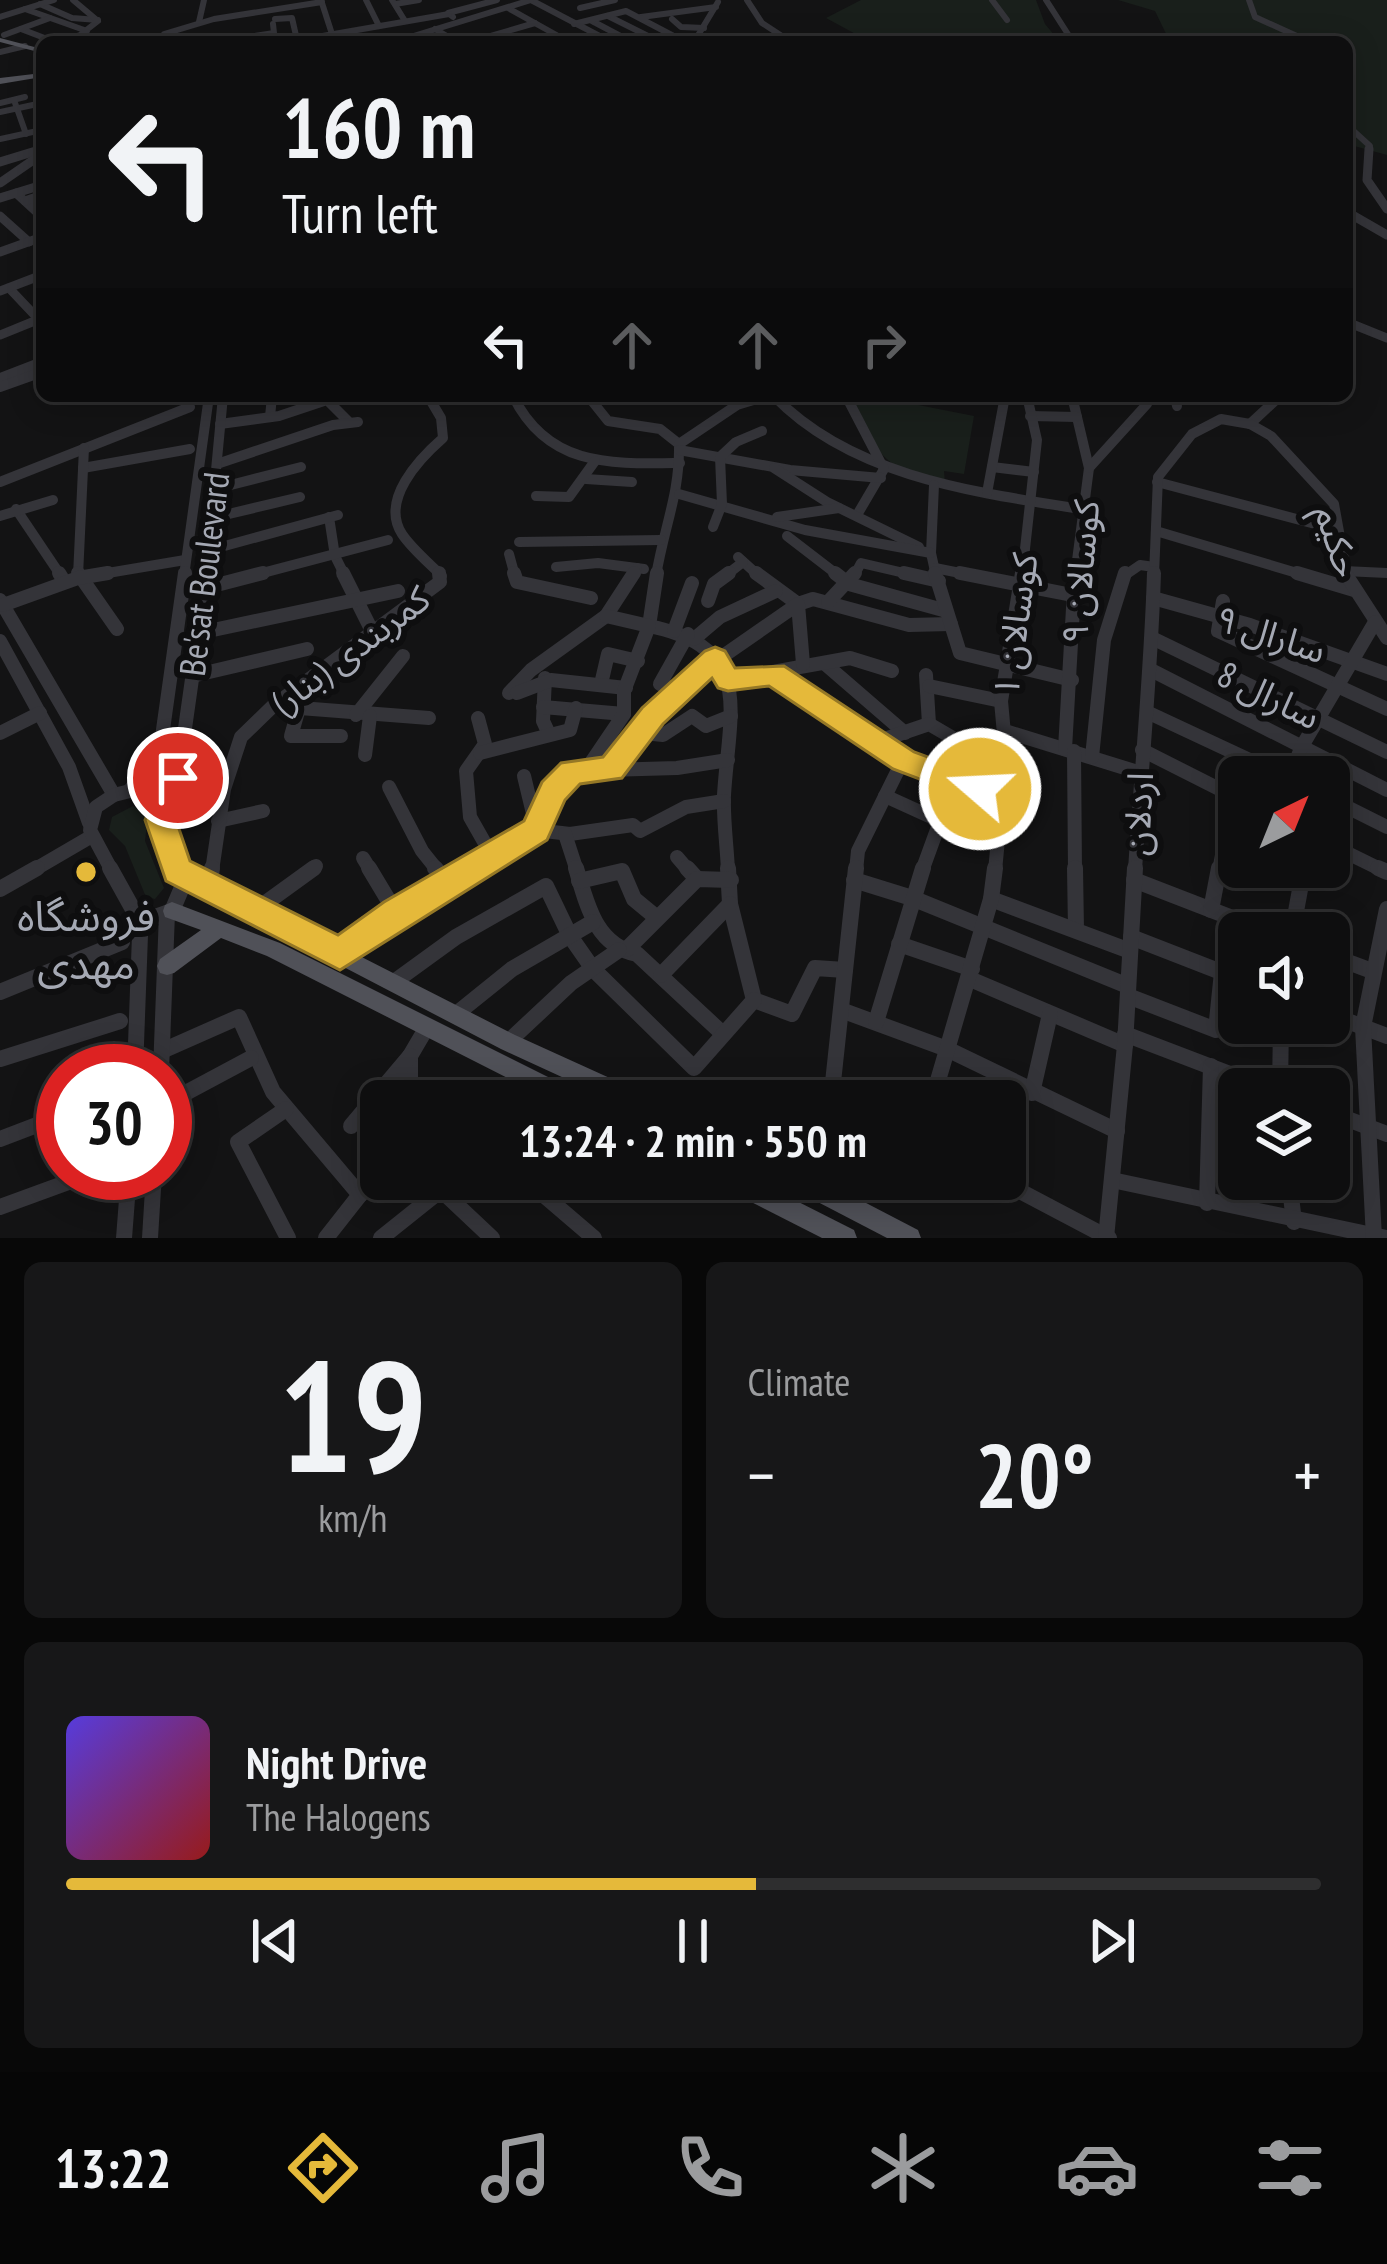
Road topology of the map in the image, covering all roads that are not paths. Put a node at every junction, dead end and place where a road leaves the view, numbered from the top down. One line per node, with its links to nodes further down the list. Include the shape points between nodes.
1 (54, 0): 18 (street)
2 (74, 0): 33 (street)
3 (204, 0): 37 (street)
4 (365, 0): 41 (street)
5 (419, 0): 16 (street)
6 (439, 0): 26 (street)
7 (531, 0): 23 (street); 40 (street)
8 (568, 0): 24 (street)
9 (615, 0): 24 (street)
10 (700, 0): 17 (street)
11 (992, 0): 34 (street)
12 (1046, 0): 69 (street)
13 (1249, 0): 70 (street, via 1255,17)
14 (490, 1): 26 (street)
15 (750, 1): 68 (street)
16 (393, 2): 35 (street)
17 (718, 3): 27 (street); 42 (street)
18 (40, 4): 25 (street); 33 (street)
19 (300, 4): 20 (street); 22 (street); 28 (street)
20 (323, 5): 56 (street)
21 (638, 5): 32 (street)
22 (280, 7)
23 (508, 8): 36 (street); 38 (street)
24 (580, 8): 31 (street)
25 (26, 9): 29 (street); 30 (street)
26 (449, 14): 35 (street); 36 (street)
27 (670, 15): 32 (street); 42 (street, via 681,27)
28 (226, 16): 37 (street); 55 (street, via 292,18)
29 (0, 17)
30 (50, 18): 43 (street); 46 (street)
31 (599, 18): 32 (street, via 626,11); 40 (street); 50 (street); 65 (street)
32 (653, 19): 45 (street)
33 (98, 20): 46 (street)
34 (1007, 20)
35 (405, 21): 41 (street)
36 (461, 21): 44 (street); 60 (street)
37 (199, 22): 53 (street)
38 (535, 23): 48 (street); 63 (street)
39 (273, 24): 49 (street, via 274,33)
40 (574, 24): 64 (street)
41 (379, 26): 57 (street)
42 (704, 28): 67 (street)
43 (20, 29): 51 (street); 71 (street)
44 (435, 29): 58 (street); 59 (street)
45 (662, 30): 50 (street); 66 (street)
46 (87, 31): 52 (street)
47 (193, 32): 54 (street)
48 (500, 33): 61 (street); 62 (street)
49 (254, 34)
50 (645, 35)
51 (40, 36)
52 (73, 36)
53 (163, 36)
54 (180, 36)
55 (293, 36)
56 (330, 36)
57 (338, 36)
58 (413, 36)
59 (447, 36)
60 (482, 36)
61 (495, 36)
62 (505, 36)
63 (558, 36)
64 (597, 36)
65 (624, 36)
66 (676, 36)
67 (695, 36)
68 (782, 36)
69 (1070, 36)
70 (1297, 36)
71 (2, 38): 72 (main road)
72 (25, 46): 73 (main road); 74 (street)
73 (36, 49)
74 (0, 52)
75 (36, 76): 76 (main road)
76 (0, 81)
77 (25, 98): 78 (street)
78 (7, 104): 81 (street)
79 (1353, 130): 92 (street, via 1370,146 1367,186)
80 (36, 132): 81 (street)
81 (26, 134): 82 (street)
82 (2, 140): 84 (street)
83 (36, 156): 84 (street)
84 (24, 159): 85 (street); 86 (street); 87 (street)
85 (0, 162)
86 (36, 166)
87 (6, 179): 88 (street)
88 (36, 186)
89 (36, 189): 90 (street)
90 (20, 197): 91 (street); 93 (street)
91 (0, 198)
92 (1387, 208)
93 (36, 210)
94 (1353, 215): 96 (street)
95 (3, 222): 98 (street)
96 (1387, 235)
97 (36, 239): 98 (street)
98 (29, 242): 99 (street)
99 (0, 252)
100 (36, 277): 101 (street)
101 (4, 290): 102 (street)
102 (36, 316)
103 (36, 322): 105 (street)
104 (1353, 324): 106 (street)
105 (0, 335)
106 (1387, 338)
107 (36, 364): 109 (street)
108 (36, 374): 110 (street)
109 (0, 378)
110 (0, 388)
111 (207, 402): 181 (street, Be'sat Boulevard)
112 (222, 402): 131 (street, Be'sat Boulevard)
113 (271, 402): 129 (street)
114 (321, 402): 129 (street)
115 (330, 402): 141 (street, via 353,422)
116 (432, 402): 215 (street, کمربندی (بنار), via 443,438 411,466 395,518 442,576)
117 (516, 402): 139 (street, via 534,432)
118 (592, 402): 136 (street, via 608,422 660,429)
119 (748, 402): 136 (street)
120 (779, 402): 138 (street, via 792,419)
121 (849, 402): 138 (street)
122 (1003, 402): 143 (street)
123 (1028, 402): 128 (street, کوسالان ۱)
124 (1073, 402): 130 (street, کوسالان ۹)
125 (1274, 402): 132 (street)
126 (1147, 404): 144 (street)
127 (190, 406): 134 (street)
128 (1030, 416): 130 (street); 146 (street, کوسالان ۱)
129 (270, 417): 131 (street)
130 (1077, 417): 144 (street, کوسالان ۹)
131 (220, 424): 141 (street, Be'sat Boulevard)
132 (1250, 424): 151 (street, via 1221,419 1192,434); 169 (street, حکیم, via 1334,504)
133 (762, 430): 137 (street)
134 (84, 448): 145 (street); 149 (street)
135 (190, 448): 145 (street)
136 (680, 452): 137 (street); 139 (street); 155 (street)
137 (720, 457): 140 (street); 160 (street)
138 (879, 459): 147 (street); 152 (street)
139 (595, 461): 148 (street)
140 (766, 463): 147 (street); 161 (street)
141 (217, 464): 153 (street, Be'sat Boulevard)
142 (301, 467): 153 (street)
143 (992, 467): 146 (street); 154 (street)
144 (1089, 467): 163 (street, کوسالان ۹)
145 (83, 468): 190 (street)
146 (1034, 472): 159 (street, کوسالان ۱)
147 (880, 478): 164 (street)
148 (586, 479): 150 (street); 156 (street, via 569,497)
149 (0, 482)
150 (632, 482)
151 (1157, 482): 169 (street); 170 (street, اردلان)
152 (934, 484): 154 (street); 178 (street)
153 (215, 489): 166 (street, Be'sat Boulevard)
154 (987, 493): 159 (street)
155 (679, 494): 160 (street); 173 (street)
156 (536, 496)
157 (300, 497): 166 (street)
158 (53, 500): 162 (street)
159 (1031, 500): 163 (street); 193 (street, کوسالان ۱)
160 (722, 504): 167 (street); 168 (street)
161 (840, 508): 164 (street); 167 (street)
162 (16, 509): 165 (street); 190 (street)
163 (1087, 510): 199 (street, کوسالان ۹)
164 (857, 515): 178 (street)
165 (0, 516)
166 (212, 518): 177 (street, Be'sat Boulevard)
167 (770, 518): 176 (street)
168 (713, 526)
169 (1337, 530): 187 (street, حکیم)
170 (1156, 531): 184 (street, اردلان); 196 (street)
171 (787, 536): 192 (street)
172 (388, 540): 180 (street)
173 (661, 540): 175 (street); 186 (street)
174 (519, 542): 175 (street)
175 (551, 542): 183 (street)
176 (868, 544): 178 (street); 182 (street)
177 (210, 550): 180 (street, via 333,516); 194 (street, Be'sat Boulevard)
178 (931, 553): 189 (street)
179 (508, 554): 195 (street, via 517,581)
180 (335, 556): 194 (street); 202 (street)
181 (185, 560): 190 (street); 284 (street, Be'sat Boulevard, via 160,751)
182 (862, 563): 189 (street); 192 (street)
183 (556, 567): 185 (street); 195 (street)
184 (1154, 567): 201 (street, اردلان); 273 (street, via 1125,573 1104,640)
185 (637, 568): 186 (street); 209 (street)
186 (657, 571): 212 (street)
187 (1344, 571): 188 (street); 196 (street, حکیم)
188 (1387, 572)
189 (937, 575): 193 (street); 208 (street)
190 (71, 579): 204 (street); 213 (street)
191 (692, 583): 216 (street)
192 (849, 584): 205 (street); 208 (street)
193 (1022, 584): 199 (street); 226 (street, کوسالان ۱)
194 (205, 588): 214 (street, Be'sat Boulevard)
195 (554, 589): 200 (street)
196 (1354, 590): 210 (street, حکیم)
197 (398, 591): 202 (street)
198 (776, 591): 203 (street, via 741,560); 206 (street); 216 (street)
199 (1072, 595): 235 (street, کوسالان ۹)
200 (591, 598)
201 (1153, 598): 207 (street, سارال ۹); 217 (street, اردلان)
202 (356, 601): 214 (street); 215 (street)
203 (708, 601)
204 (1, 602): 284 (street)
205 (828, 602): 206 (street); 211 (street, via 909,625)
206 (798, 604): 222 (street); 227 (street)
207 (1221, 608): 224 (street, سارال ۹); 238 (street, via 1218,631)
208 (943, 610): 211 (street)
209 (606, 616): 212 (street); 228 (street)
210 (1375, 622): 218 (street, حکیم); 224 (street)
211 (951, 624): 226 (street, via 960,653)
212 (649, 626): 216 (street); 223 (street)
213 (117, 629)
214 (199, 633): 233 (street, Be'sat Boulevard)
215 (373, 634): 242 (street, کمربندی (بنار))
216 (685, 635): 222 (street); 240 (street, via 660,684)
217 (1152, 638): 229 (street, اردلان); 255 (street, سارال 8)
218 (1387, 638)
219 (1, 646): 248 (street)
220 (307, 649): 233 (street)
221 (403, 656): 250 (street)
222 (715, 658): 234 (street); 240 (street)
223 (638, 661): 237 (street, via 608,654); 239 (street)
224 (1350, 661): 232 (street, سارال ۹); 238 (street)
225 (824, 663): 227 (street); 230 (street, via 850,658); 260 (street)
226 (1005, 663): 235 (street); 241 (street, کوسالان ۱)
227 (802, 664): 231 (street)
228 (537, 667): 236 (street); 236 (street, via 513,693)
229 (1150, 670): 249 (street, اردلان); 264 (street)
230 (892, 671)
231 (774, 674): 234 (street); 263 (street)
232 (1387, 674)
233 (192, 676): 291 (street, Be'sat Boulevard, via 178,778)
234 (728, 680): 252 (street)
235 (1072, 680): 265 (street, کوسالان ۹)
236 (548, 682): 237 (street); 243 (street)
237 (601, 684): 239 (street)
238 (1336, 686): 246 (street); 255 (street)
239 (626, 688): 247 (street)
240 (682, 691): 251 (street)
241 (1001, 701): 256 (street, via 927,680); 257 (street, کوسالان ۱)
242 (273, 706): 244 (street); 292 (street, کمربندی (بنار), via 241,736)
243 (543, 707): 245 (street); 261 (street)
244 (299, 708): 250 (street); 262 (street, via 291,736)
245 (576, 709): 247 (street); 261 (street, via 570,730)
246 (1387, 709)
247 (623, 710): 251 (street); 277 (street)
248 (40, 713): 258 (street); 295 (street)
249 (1149, 713): 266 (street, اردلان); 271 (street)
250 (363, 716): 253 (street); 269 (street)
251 (652, 716): 259 (street)
252 (731, 716): 259 (street, via 706,726 692,716 663,735); 274 (street)
253 (429, 718)
254 (478, 718): 268 (street, via 485,744)
255 (1318, 718): 264 (street); 267 (street, سارال 8)
256 (929, 724): 260 (street); 270 (street)
257 (1005, 730): 265 (street); 270 (street, کوسالان ۱)
258 (0, 733)
259 (643, 733): 276 (street)
260 (905, 733): 263 (street)
261 (549, 734): 268 (street)
262 (341, 736)
263 (876, 742): 275 (street)
264 (1301, 748): 272 (street); 283 (street)
265 (1069, 750): 273 (street); 328 (street, کوسالان ۹)
266 (1142, 750): 278 (street, اردلان); 282 (street)
267 (1387, 752)
268 (478, 753): 298 (street, via 466,771 470,817)
269 (365, 755)
270 (1006, 756): 285 (street, کوسالان ۱)
271 (1242, 756)
272 (1297, 756)
273 (1093, 757): 278 (street)
274 (728, 760): 276 (street); 287 (street)
275 (903, 760): 280 (street); 286 (street)
276 (611, 769): 277 (street)
277 (586, 770): 294 (street, via 553,791)
278 (1141, 772): 309 (street, اردلان)
279 (524, 776): 294 (street)
280 (954, 783): 285 (street); 290 (street)
281 (388, 787): 311 (street)
282 (1218, 789)
283 (1387, 790)
284 (122, 793): 291 (street, via 148,796); 295 (street, Be'sat Boulevard, via 95,807)
285 (1005, 795): 297 (street, کوسالان ۱)
286 (885, 796): 290 (street); 308 (street, via 858,851)
287 (724, 801): 296 (street, via 686,807 640,831 633,825); 307 (street)
288 (1350, 808): 293 (street)
289 (262, 811): 292 (street)
290 (941, 819): 297 (street); 314 (street)
291 (160, 820): 303 (street)
292 (218, 821): 312 (street, کمربندی (بنار))
293 (1387, 826)
294 (536, 828): 296 (street); 298 (street)
295 (90, 830): 313 (street, Be'sat Boulevard); 321 (street)
296 (565, 834): 310 (street)
297 (1000, 834): 315 (street, کوسالان ۱)
298 (491, 854): 311 (street)
299 (1350, 854): 304 (street)
300 (677, 857): 305 (street)
301 (363, 858): 323 (street)
302 (316, 866): 318 (street)
303 (177, 871): 312 (main road); 320 (street, via 183,891)
304 (1387, 872)
305 (697, 878): 307 (street); 324 (street)
306 (1218, 879): 319 (street)
307 (731, 880): 316 (street)
308 (854, 880): 314 (street); 338 (street)
309 (1134, 880): 319 (street); 332 (street, اردلان)
310 (579, 881): 324 (street, via 622,871 634,899); 325 (street)
311 (447, 882): 323 (street)
312 (210, 884): 318 (main road)
313 (0, 889)
314 (912, 898): 326 (street); 331 (street)
315 (991, 899): 326 (street, کوسالان ۱); 328 (street)
316 (730, 904): 342 (street); 346 (street)
317 (1387, 909): 339 (street)
318 (256, 910): 334 (main road)
319 (1211, 910): 322 (street)
320 (170, 912): 321 (street, via 149,919); 327 (main road); 336 (street)
321 (135, 913): 360 (street)
322 (1218, 913)
323 (396, 914): 334 (street)
324 (657, 918): 333 (street)
325 (593, 922): 329 (street); 333 (street)
326 (984, 927): 341 (street, کوسالان ۱); 344 (street)
327 (218, 929): 336 (main road); 354 (main road)
328 (1076, 930): 332 (street)
329 (570, 936): 337 (street); 343 (street, via 546,886); 348 (street)
330 (122, 942): 345 (street)
331 (899, 944): 341 (street); 351 (street)
332 (1130, 944): 340 (street); 344 (street, اردلان)
333 (623, 950): 337 (street); 342 (street)
334 (340, 954): 343 (main road)
335 (1350, 963): 339 (street)
336 (167, 966): 361 (street)
337 (593, 969): 356 (street, via 694,1068); 359 (street)
338 (844, 970): 346 (street, via 815,968 792,1014); 347 (street)
339 (1372, 971): 355 (street)
340 (1218, 972)
341 (971, 974): 349 (street); 363 (street, کوسالان ۱)
342 (661, 975): 356 (street)
343 (394, 982): 348 (main road)
344 (1128, 991): 352 (street, via 1216,1030); 358 (street, اردلان)
345 (0, 992)
346 (754, 1000): 356 (street)
347 (841, 1010): 351 (street); 372 (street)
348 (455, 1015): 359 (main road)
349 (1050, 1015): 358 (street); 375 (street)
350 (120, 1022): 366 (street)
351 (876, 1022): 363 (street)
352 (1218, 1022)
353 (1350, 1022): 355 (street)
354 (427, 1027): 364 (street); 370 (main road)
355 (1363, 1027): 357 (street); 381 (street)
356 (723, 1034)
357 (1387, 1036)
358 (1125, 1039): 367 (street); 380 (street, اردلان)
359 (508, 1042): 371 (main road)
360 (136, 1044)
361 (162, 1044)
362 (178, 1044): 365 (street, via 239,1017)
363 (946, 1049): 373 (street, کوسالان ۱); 375 (street)
364 (410, 1056): 369 (street); 379 (street)
365 (251, 1058): 374 (street); 376 (street)
366 (0, 1059)
367 (1210, 1066): 368 (street); 393 (street)
368 (1218, 1069)
369 (410, 1080)
370 (533, 1080)
371 (592, 1080)
372 (834, 1080)
373 (938, 1080)
374 (192, 1090)
375 (1032, 1094): 380 (street)
376 (286, 1108): 386 (street); 401 (street, via 238,1142)
377 (1350, 1120): 381 (street)
378 (36, 1125): 382 (street)
379 (351, 1126)
380 (1118, 1131): 383 (street, اردلان)
381 (1378, 1131): 398 (street)
382 (0, 1139)
383 (1112, 1180): 393 (street); 397 (street, اردلان)
384 (36, 1194): 394 (street)
385 (1026, 1194): 397 (street)
386 (359, 1195): 396 (street)
387 (127, 1200): 399 (street)
388 (152, 1200): 400 (street)
389 (550, 1200): 404 (street)
390 (771, 1200): 405 (main road)
391 (841, 1200): 406 (main road)
392 (1291, 1200): 395 (street)
393 (1207, 1203): 395 (street)
394 (0, 1207)
395 (1294, 1222): 398 (street)
396 (333, 1236)
397 (1107, 1237)
398 (1378, 1237)
399 (124, 1238)
400 (150, 1238)
401 (288, 1238)
402 (381, 1238): 403 (street, via 440,1190)
403 (493, 1238)
404 (594, 1238)
405 (846, 1238)
406 (910, 1238)

